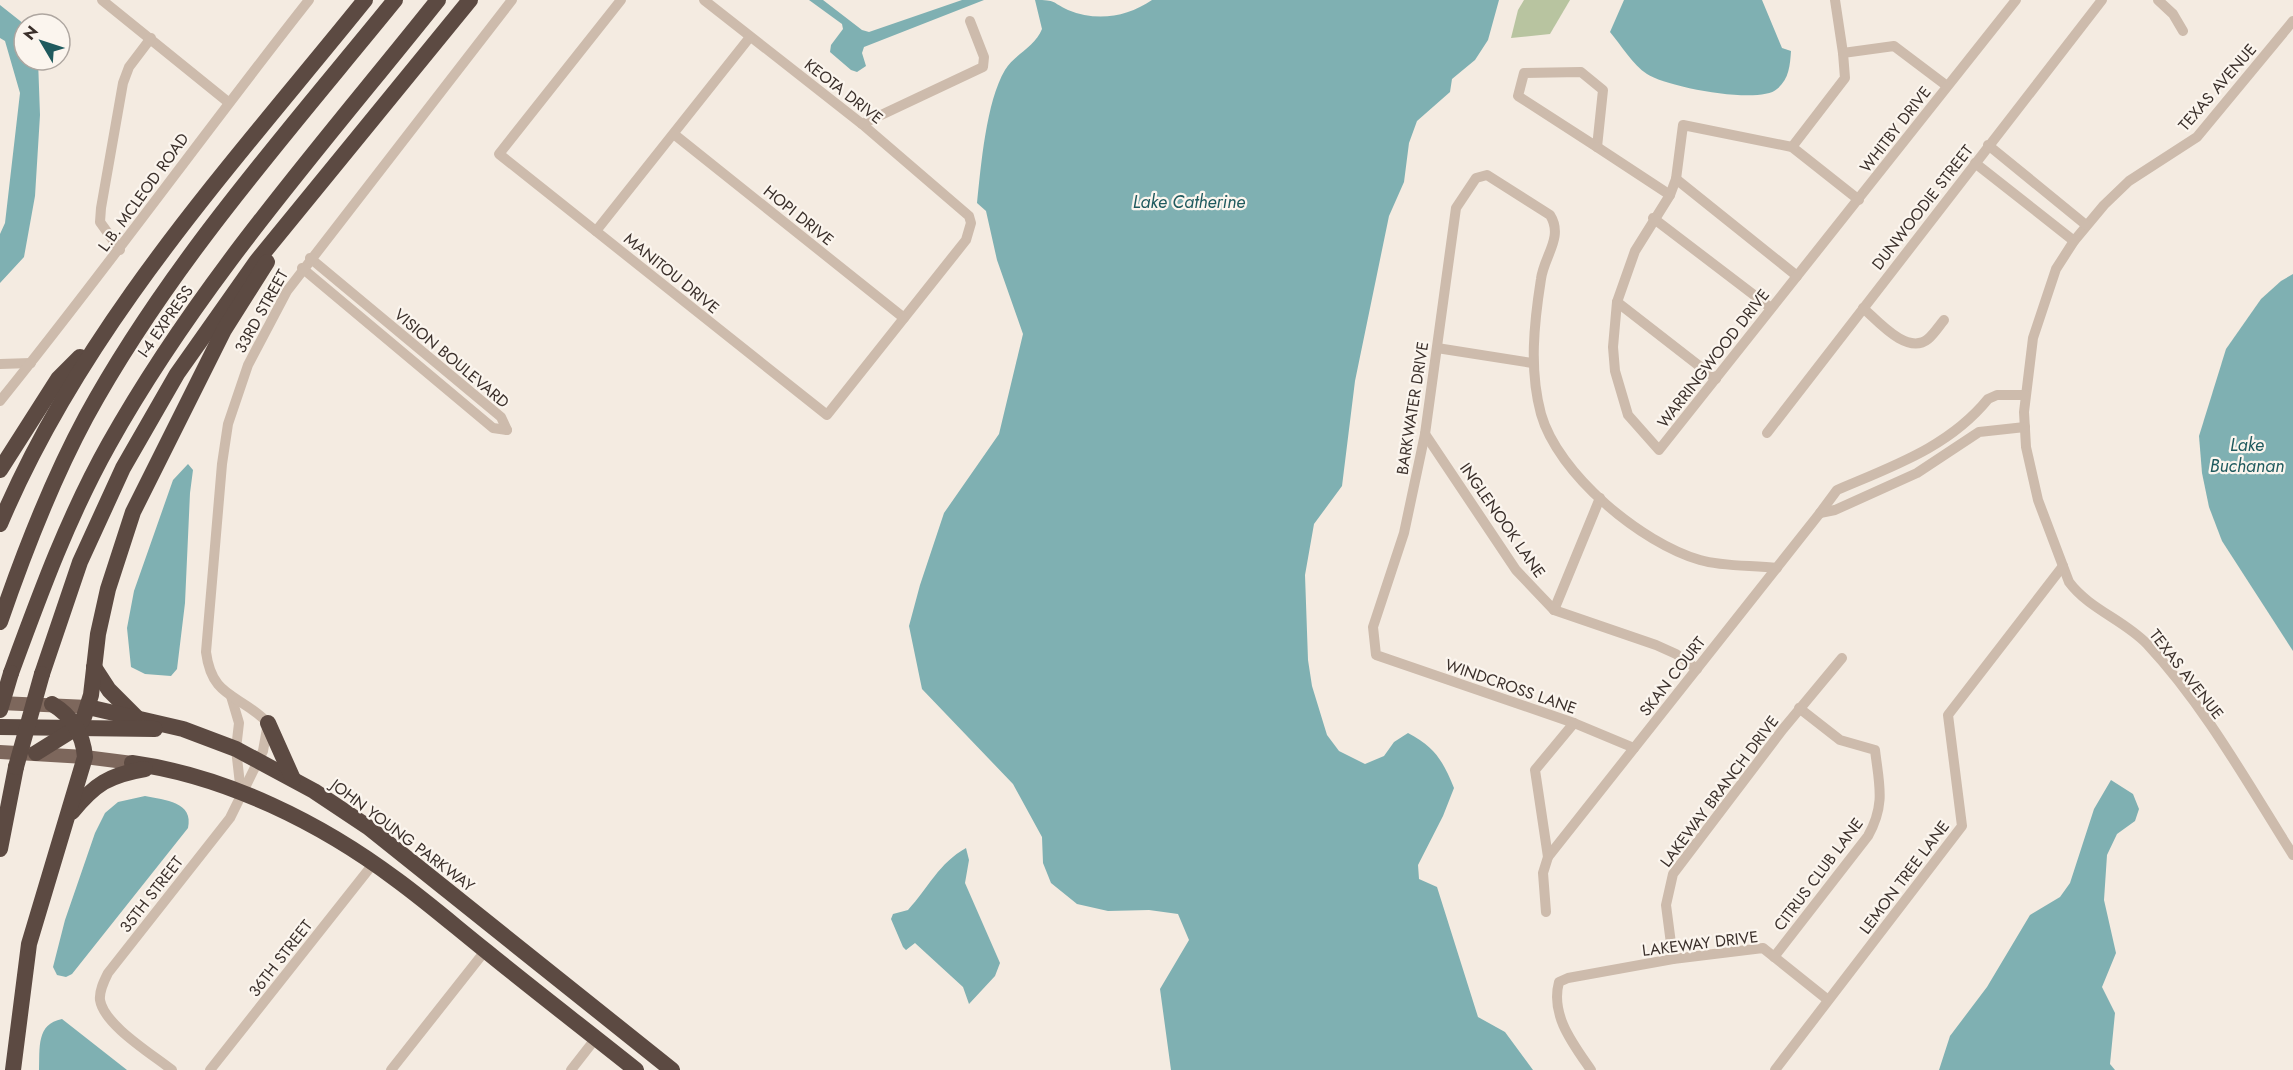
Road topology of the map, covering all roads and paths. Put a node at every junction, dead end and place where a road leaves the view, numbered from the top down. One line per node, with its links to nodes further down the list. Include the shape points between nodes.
1 (102, 0): 18 (street)
2 (309, 0): 21 (street, L.B. MCLEOD ROAD)
3 (365, 0): 45 (highway, via 160,255)
4 (395, 0): 60 (highway, I-4 EXPRESS, via 173,280 87,416)
5 (438, 0): 75 (highway, I-4 EXPRESS, bridge, via 233,257 158,362 81,497 54,556)
6 (470, 0): 28 (highway)
7 (512, 0): 37 (street, 33RD STREET)
8 (621, 0): 34 (street, MANITOU DRIVE, via 499,154)
9 (704, 0): 17 (street, KEOTA DRIVE)
10 (1835, 0): 19 (street)
11 (2016, 0): 20 (street, WHITBY DRIVE)
12 (2102, 0): 24 (street, DUNWOODIE STREET)
13 (2158, 0): 16 (street)
14 (970, 21): 22 (street, via 984,57 983,67)
15 (2293, 21): 33 (street, TEXAS AVENUE, via 2197,137 2129,181)
16 (2183, 31)
17 (750, 37): 22 (street, KEOTA DRIVE); 23 (street)
18 (151, 38): 21 (street); 36 (street, via 129,67 123,83 101,208 100,222)
19 (1842, 53): 20 (street, via 1894,46); 26 (street, via 1845,78)
20 (1947, 86): 31 (street, WHITBY DRIVE)
21 (228, 102): 36 (street, L.B. MCLEOD ROAD)
22 (862, 124): 43 (street, KEOTA DRIVE, via 964,208 971,223 966,240)
23 (675, 135): 34 (street); 43 (street, HOPI DRIVE)
24 (1988, 145): 27 (street, DUNWOODIE STREET); 33 (street)
25 (1597, 147): 25 (street, via 1518,96 1524,74 1581,72 1603,90); 30 (street)
26 (1792, 147): 29 (street, WARRINGWOOD DRIVE, via 1683,124); 31 (street)
27 (1975, 163): 35 (street); 42 (street, DUNWOODIE STREET)
28 (327, 173): 68 (highway, via 224,330 153,468 119,549); 93 (highway, bridge, via 225,301 156,408 123,468 80,562 42,674 16,767)
29 (1676, 179): 30 (street, WARRINGWOOD DRIVE); 39 (street)
30 (1670, 195): 32 (street, WARRINGWOOD DRIVE)
31 (1859, 200): 39 (street, WHITBY DRIVE)
32 (1653, 218): 40 (street, WARRINGWOOD DRIVE, via 1635,251); 41 (street)
33 (2086, 225): 35 (street, TEXAS AVENUE)
34 (596, 231): 43 (street, MANITOU DRIVE, via 827,415)
35 (2074, 241): 51 (street, TEXAS AVENUE, via 2056,269 2046,296 2033,338)
36 (120, 250): 47 (street, L.B. MCLEOD ROAD)
37 (310, 258): 38 (street, 33RD STREET); 38 (street, VISION BOULEVARD, via 501,417 507,430 493,428)
38 (302, 268): 70 (street, 33RD STREET, via 274,312 248,365 232,406 225,443 206,652 212,678)
39 (1797, 276): 41 (street, WARRINGWOOD DRIVE)
40 (1617, 302): 50 (street); 50 (street, WARRINGWOOD DRIVE, via 1615,371 1628,415 1659,450)
41 (1772, 308): 50 (street, WARRINGWOOD DRIVE)
42 (1863, 308): 44 (street, via 1902,340 1914,344 1927,340); 55 (street, DUNWOODIE STREET)
43 (904, 318)
44 (1944, 320)
45 (102, 334): 56 (highway, via 58,379); 59 (highway, via 39,441)
46 (1437, 348): 48 (street); 48 (street, BARKWATER DRIVE, via 1456,208 1476,178 1487,175 1550,215 1556,224 1541,276); 54 (street, BARKWATER DRIVE)
47 (31, 363): 49 (street); 52 (street, L.B. MCLEOD ROAD)
48 (1532, 363): 57 (street, via 1541,414 1549,434 1568,463)
49 (0, 364)
50 (1716, 379)
51 (2025, 395): 53 (street, TEXAS AVENUE); 58 (street, SKAN COURT, via 1997,395 1988,399 1943,441 1837,490)
52 (0, 401)
53 (2025, 426): 58 (street, via 1979,432 1917,473); 61 (street, TEXAS AVENUE, via 2038,500)
54 (1425, 434): 64 (street, INGLENOOK LANE, via 1516,570); 66 (street, BARKWATER DRIVE, via 1404,533 1373,627)
55 (1767, 434)
56 (0, 470)
57 (1600, 498): 62 (street, via 1636,530 1701,560); 64 (street)
58 (1820, 513): 62 (street, SKAN COURT)
59 (0, 524)
60 (26, 548): 63 (highway); 65 (highway, I-4 EXPRESS)
61 (2063, 566): 94 (street, TEXAS AVENUE, via 2078,594 2147,644 2193,702); 102 (street, LEMON TREE LANE, via 1948,715 1962,826)
62 (1777, 567): 69 (street, SKAN COURT)
63 (0, 602)
64 (1554, 610): 69 (street, INGLENOOK LANE, via 1656,645)
65 (0, 622)
66 (1376, 655): 78 (street, WINDCROSS LANE)
67 (1842, 658): 74 (street, LAKEWAY BRANCH DRIVE)
68 (94, 667): 73 (highway); 76 (highway, via 109,690)
69 (1696, 669): 82 (street, SKAN COURT)
70 (231, 696): 77 (street, 33RD STREET, via 254,708); 83 (street, 33RD STREET, via 239,723)
71 (0, 703): 72 (main road, JOHN YOUNG PARKWAY)
72 (52, 704): 73 (main road, JOHN YOUNG PARKWAY); 80 (highway)
73 (88, 707): 76 (highway, JOHN YOUNG PARKWAY); 80 (highway)
74 (1799, 708): 99 (street, CITRUS CLUB LANE, via 1840,740 1875,750 1881,800 1878,818 1868,836); 101 (street, LAKEWAY BRANCH DRIVE, via 1672,874 1666,905)
75 (0, 710)
76 (136, 717): 81 (highway, JOHN YOUNG PARKWAY)
77 (268, 723): 87 (street); 90 (highway)
78 (1574, 723): 82 (street, WINDCROSS LANE); 95 (street, via 1535,770)
79 (0, 727): 80 (highway)
80 (76, 728): 81 (highway); 85 (highway); 86 (highway)
81 (183, 729): 83 (highway, JOHN YOUNG PARKWAY)
82 (1634, 748): 95 (street, SKAN COURT)
83 (236, 749): 87 (highway, JOHN YOUNG PARKWAY); 91 (street, 33RD STREET)
84 (0, 752): 85 (main road)
85 (36, 753): 86 (main road)
86 (86, 757): 88 (main road); 92 (highway)
87 (258, 761): 90 (highway, JOHN YOUNG PARKWAY); 91 (street)
88 (132, 763): 89 (highway)
89 (158, 767): 91 (highway); 92 (highway, via 106,779)
90 (293, 778): 100 (highway, JOHN YOUNG PARKWAY, via 368,827)
91 (241, 793): 96 (highway, via 314,828); 105 (street, 35TH STREET, via 230,818 102,985 100,999 108,1018)
92 (65, 821): 104 (highway, via 29,944)
93 (0, 849)
94 (2293, 855)
95 (1548, 857): 97 (street, via 1543,873)
96 (373, 864): 98 (highway); 106 (street, 36TH STREET)
97 (1546, 912)
98 (485, 951): 100 (highway); 103 (highway); 107 (street)
99 (1774, 957): 101 (street, LAKEWAY DRIVE, via 1763,948); 102 (street, LAKEWAY DRIVE)
100 (533, 959): 110 (highway, JOHN YOUNG PARKWAY)
101 (1673, 959): 111 (street, LAKEWAY DRIVE, via 1558,982 1555,995 1561,1019)
102 (1828, 1000): 112 (street, LEMON TREE LANE)
103 (596, 1038): 108 (street); 109 (highway)
104 (13, 1070)
105 (172, 1070)
106 (210, 1070)
107 (391, 1070)
108 (571, 1070)
109 (636, 1070)
110 (672, 1070)
111 (1591, 1070)
112 (1775, 1070)

